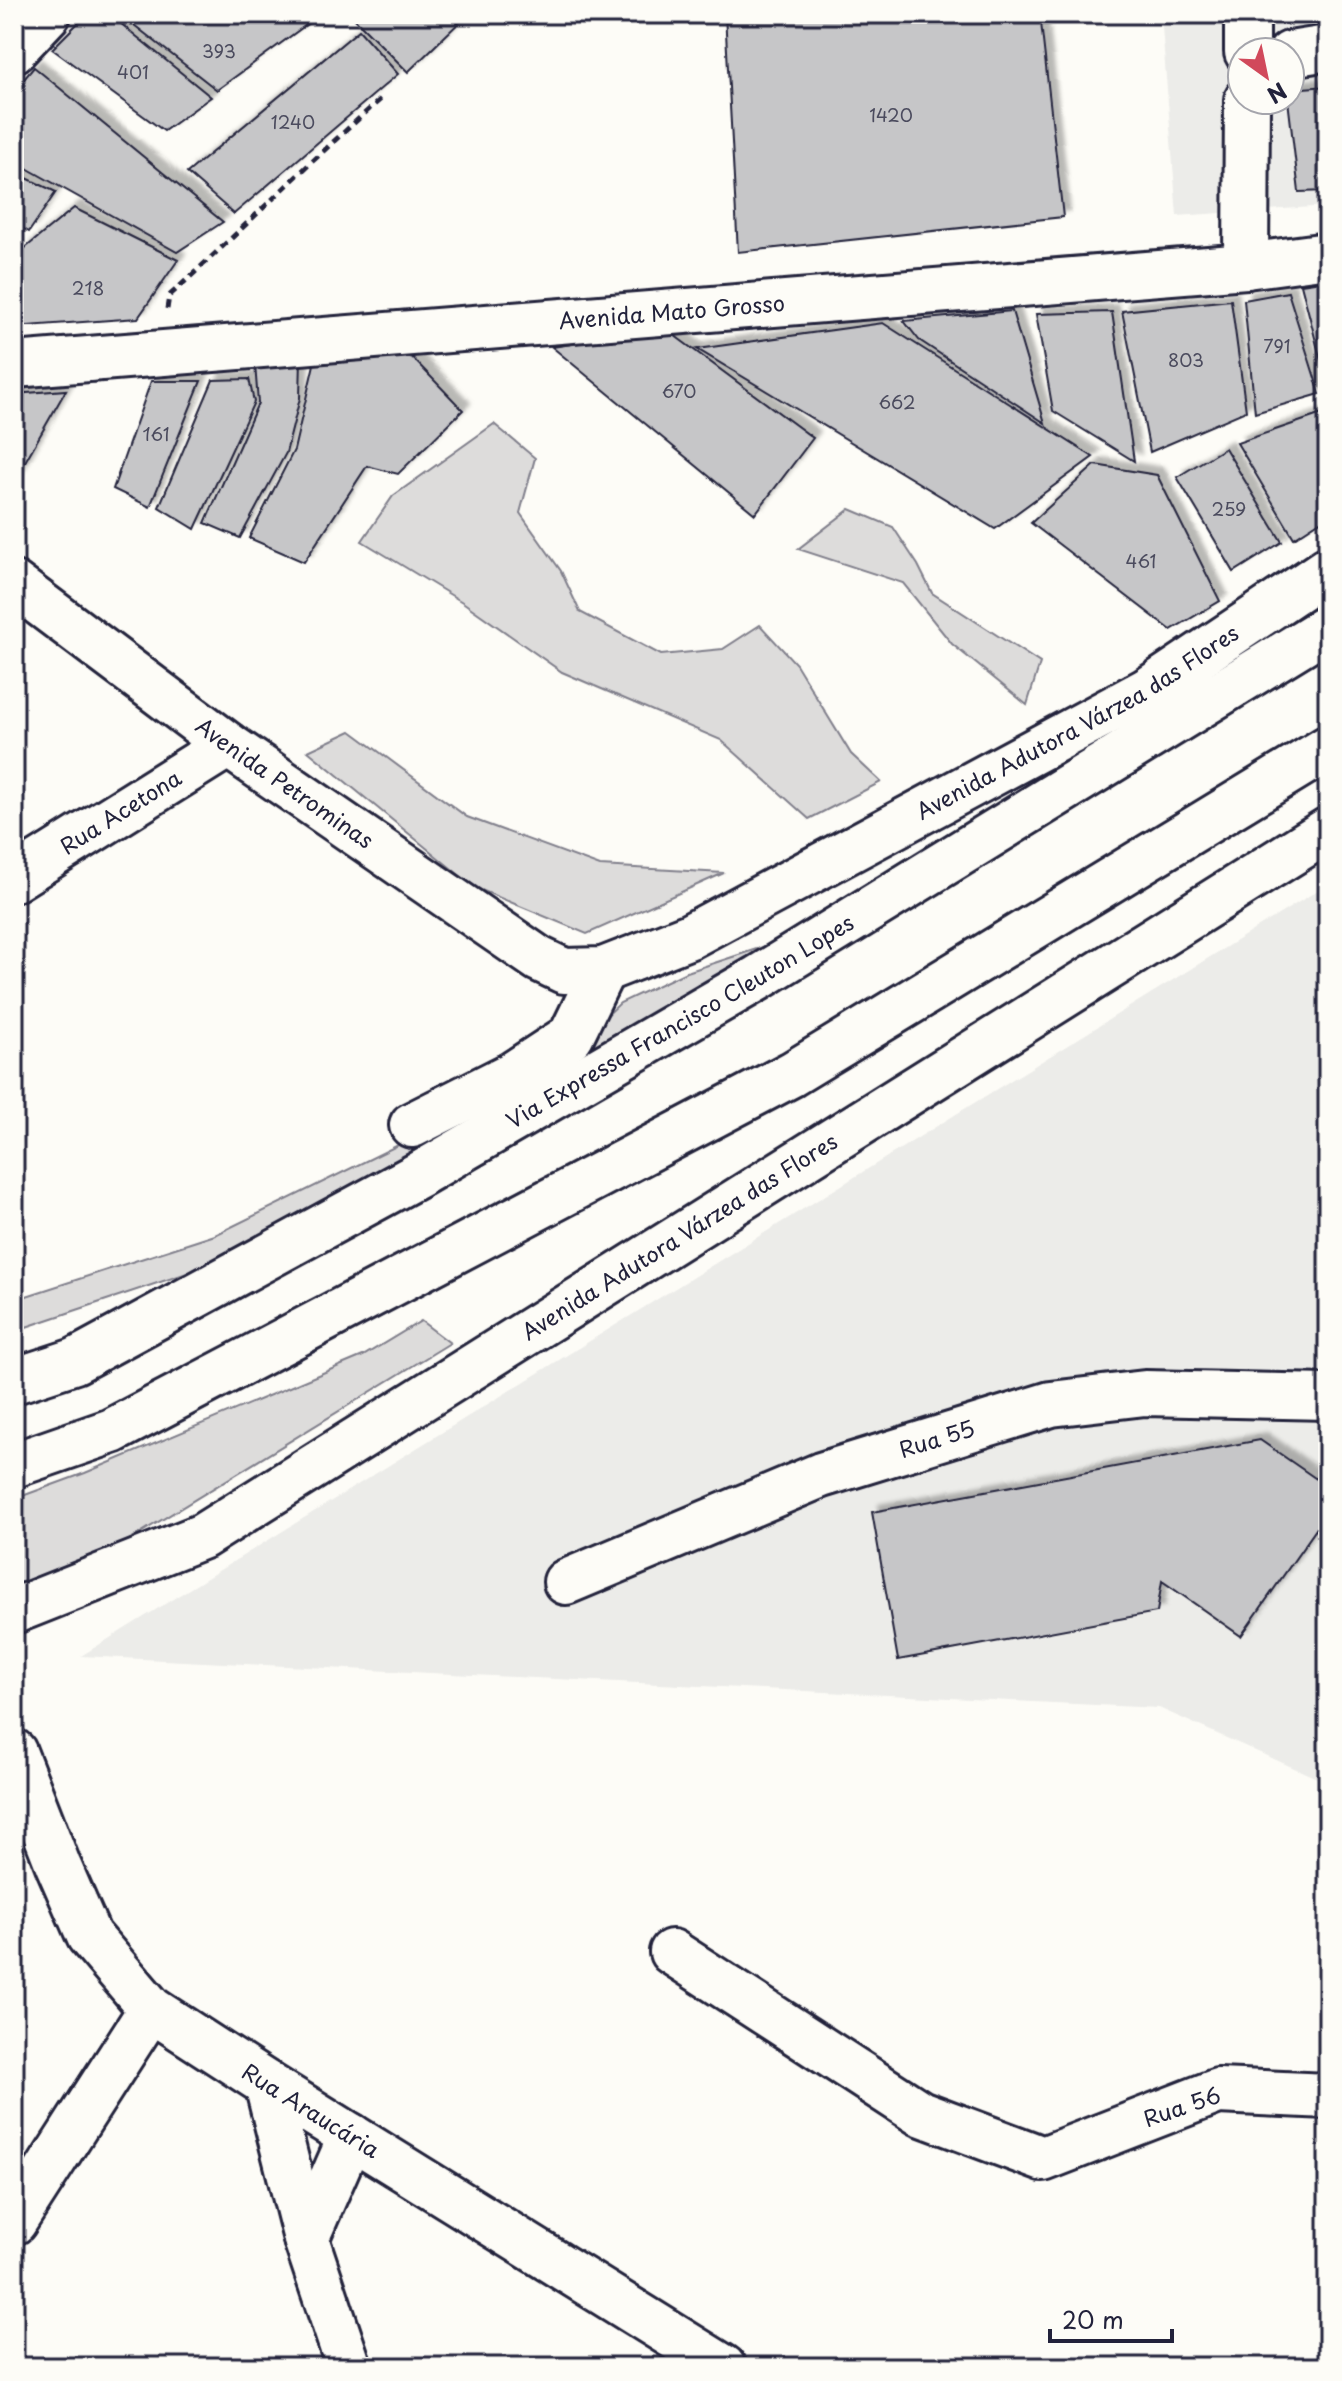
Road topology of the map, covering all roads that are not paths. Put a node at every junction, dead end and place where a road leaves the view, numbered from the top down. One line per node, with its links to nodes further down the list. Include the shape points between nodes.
1 (48, 14): 5 (main road)
2 (1247, 14): 3 (main road)
3 (1247, 36)
4 (1328, 48): 6 (main road)
5 (14, 50)
6 (1306, 51)
7 (1247, 116): 9 (main road)
8 (1328, 255): 9 (main road, Avenida Mato Grosso)
9 (1246, 266): 10 (main road, Avenida Mato Grosso)
10 (14, 365)
11 (1328, 569): 20 (main road, Avenida Adutora Várzea das Flores, via 1146,691 690,936)
12 (14, 584): 14 (main road, Avenida Petrominas)
13 (1328, 627): 22 (main road, Via Expressa Francisco Cleuton Lopes, via 758,978 420,1174 75,1361)
14 (228, 745): 19 (main road, Rua Acetona); 20 (main road, Avenida Petrominas, via 539,959)
15 (1328, 748): 17 (main road)
16 (1328, 783): 17 (main road)
17 (1246, 799): 24 (main road, via 792,1074 112,1431)
18 (1328, 830): 26 (main road, Avenida Adutora Várzea das Flores, via 203,1536)
19 (14, 879)
20 (584, 970): 21 (main road, via 571,1036 513,1074)
21 (412, 1125)
22 (14, 1381)
23 (1321, 1401): 25 (main road, Rua 55, via 1145,1393 1051,1404 821,1475)
24 (14, 1465)
25 (566, 1582)
26 (15, 1623)
27 (14, 1752): 29 (main road, Rua Araucária, via 89,1936)
28 (672, 1952): 31 (main road, Rua 56, via 920,2113 1043,2159 1218,2091)
29 (151, 2009): 30 (main road, Rua Araucária); 33 (main road)
30 (267, 2084): 32 (main road, Rua Araucária); 34 (main road)
31 (1328, 2096)
32 (351, 2136): 34 (main road); 36 (main road, Rua Araucária)
33 (14, 2222)
34 (306, 2239): 35 (main road)
35 (349, 2367)
36 (723, 2367)

